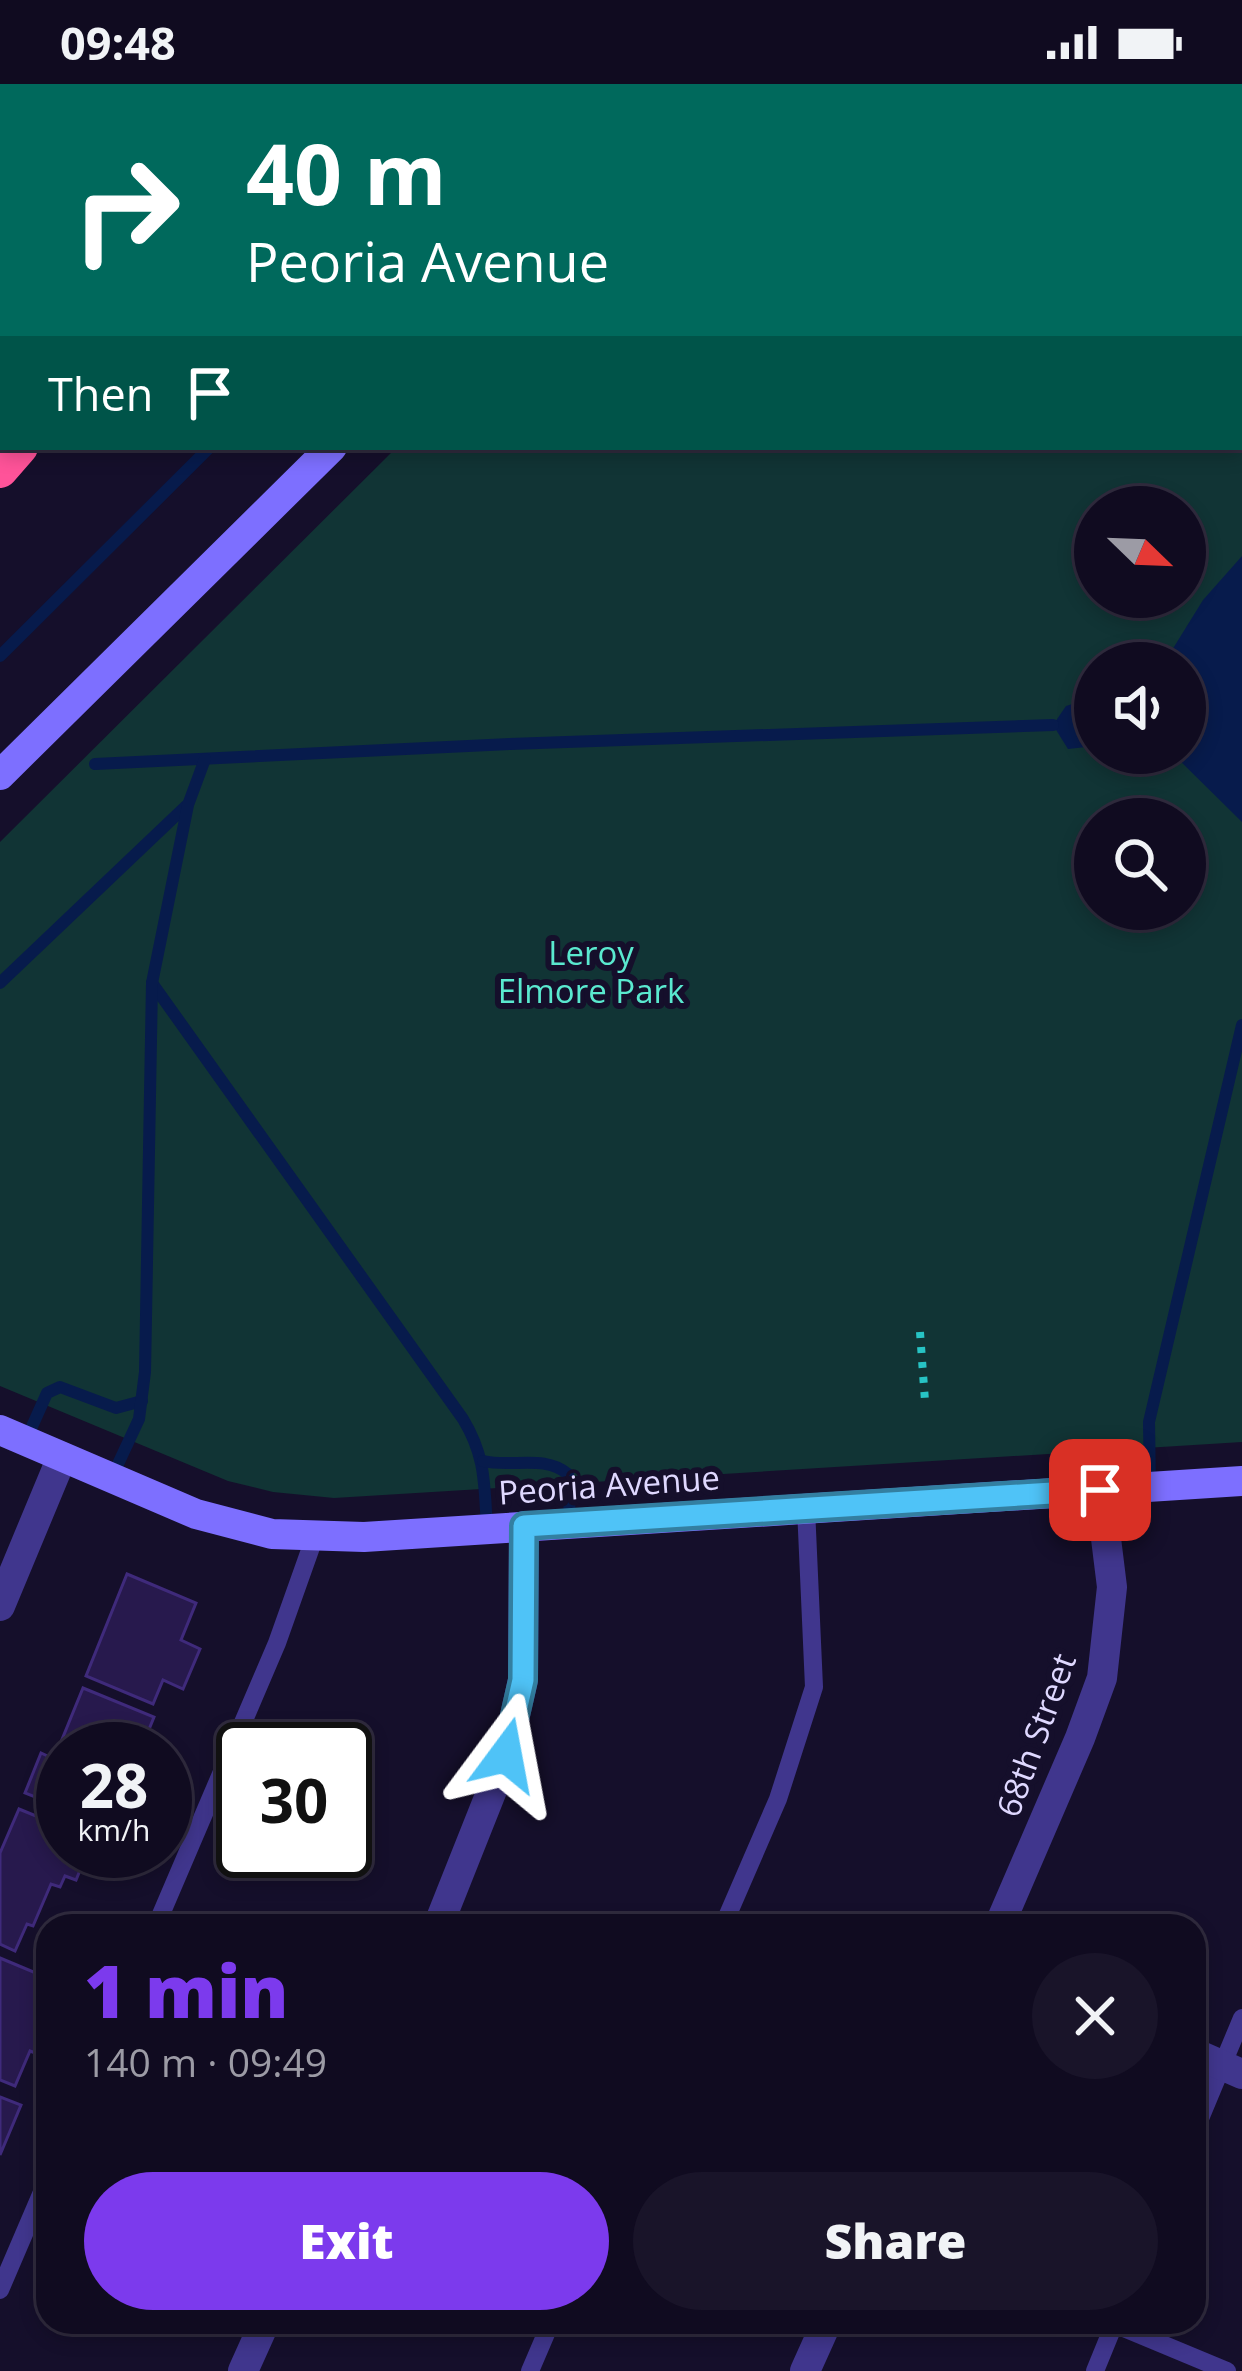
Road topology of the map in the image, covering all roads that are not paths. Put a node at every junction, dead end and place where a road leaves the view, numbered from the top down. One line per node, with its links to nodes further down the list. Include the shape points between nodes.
1 (329, 450): 2 (street)
2 (0, 775)
3 (0, 1430): 4 (street, Peoria Avenue)
4 (62, 1457): 9 (street, Peoria Avenue, via 196,1514 272,1534); 10 (street)
5 (1242, 1480): 6 (street, Peoria Avenue)
6 (1100, 1490): 7 (street, Peoria Avenue); 14 (street, 68th Street, via 1112,1587 1102,1678)
7 (806, 1508): 8 (street, Peoria Avenue); 13 (lane, via 814,1687)
8 (524, 1526): 9 (street, Peoria Avenue); 12 (street, via 523,1680 506,1755)
9 (315, 1535): 11 (lane)
10 (0, 1606)
11 (161, 1914)
12 (443, 1914)
13 (728, 1914)
14 (1004, 1914)
15 (1242, 2018): 16 (lane)
16 (1219, 2064): 17 (lane)
17 (1206, 2100)
18 (36, 2206): 19 (lane)
19 (0, 2290)
20 (260, 2334): 25 (street)
21 (546, 2334): 26 (lane)
22 (821, 2334): 27 (street)
23 (1110, 2334): 28 (lane)
24 (1141, 2334): 29 (lane)
25 (243, 2371)
26 (530, 2371)
27 (805, 2371)
28 (1095, 2371)
29 (1227, 2371)

